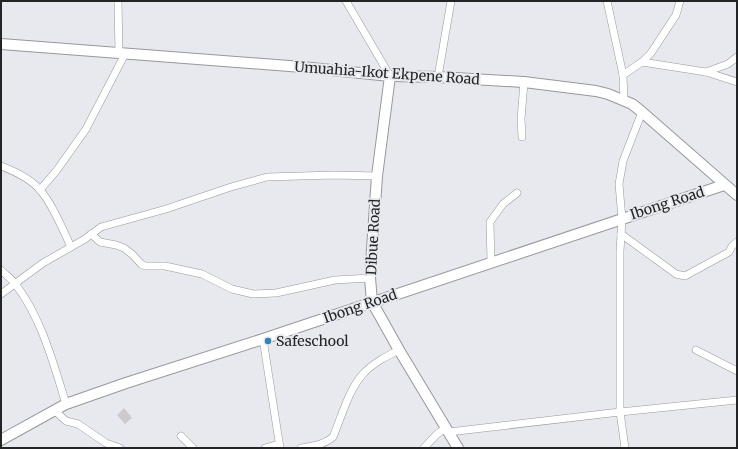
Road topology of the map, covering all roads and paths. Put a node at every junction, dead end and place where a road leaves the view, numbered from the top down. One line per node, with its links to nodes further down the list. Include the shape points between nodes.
1 (118, 1): 7 (street)
2 (346, 1): 13 (street)
3 (451, 1): 14 (street)
4 (608, 1): 12 (street)
5 (680, 1): 9 (street, via 674,18)
6 (1, 44): 7 (street, Umuahia-Ikot Ekpene Road)
7 (122, 54): 13 (street, Umuahia-Ikot Ekpene Road); 24 (street, via 86,129)
8 (737, 57): 10 (street)
9 (642, 62): 11 (street); 12 (street)
10 (720, 67): 11 (street); 15 (street)
11 (706, 72): 15 (street)
12 (623, 75): 18 (street)
13 (390, 76): 14 (street, Umuahia-Ikot Ekpene Road); 22 (street, Dibue Road)
14 (438, 77): 16 (street, Umuahia-Ikot Ekpene Road)
15 (720, 77): 17 (street)
16 (524, 82): 18 (street, Umuahia-Ikot Ekpene Road, via 596,91); 20 (street)
17 (737, 82)
18 (624, 101): 19 (street, Umuahia-Ikot Ekpene Road)
19 (642, 112): 23 (street, Umuahia-Ikot Ekpene Road); 27 (street, via 621,168 619,184)
20 (522, 137)
21 (1, 166): 24 (street, via 31,182)
22 (377, 176): 28 (street, via 267,177 101,227); 34 (street, Dibue Road)
23 (724, 184): 26 (street, Umuahia-Ikot Ekpene Road); 27 (street, Ibong Road)
24 (40, 190): 31 (street)
25 (517, 193): 32 (street, via 503,204 490,222)
26 (737, 195)
27 (622, 219): 29 (street); 32 (street, Ibong Road)
28 (91, 234): 31 (street); 34 (street, via 100,242 124,248 145,266 165,266 202,274 232,289 253,294 276,293 335,280)
29 (621, 234): 30 (street, via 681,276 729,252); 45 (street)
30 (737, 242)
31 (71, 247): 35 (street)
32 (491, 262): 37 (street, Ibong Road)
33 (1, 270): 35 (street)
34 (370, 278): 37 (street, Dibue Road)
35 (15, 283): 36 (street); 43 (street, via 40,326)
36 (1, 294)
37 (372, 302): 38 (street, Ibong Road); 39 (street, Dibue Road)
38 (263, 339): 43 (street, Ibong Road); 49 (street)
39 (399, 350): 46 (street, Dibue Road); 53 (street, via 363,374 355,386 333,437 329,441)
40 (696, 350): 41 (street)
41 (737, 371)
42 (737, 400): 45 (street)
43 (66, 404): 44 (street, Ibong Road)
44 (54, 410): 48 (street, Ibong Road); 50 (street, via 66,421 78,424 106,443)
45 (620, 412): 46 (street); 56 (street)
46 (447, 430): 54 (street, via 437,434); 55 (street, Dibue Road)
47 (181, 436): 51 (street)
48 (1, 440)
49 (279, 446): 52 (street)
50 (120, 448)
51 (193, 448)
52 (265, 448)
53 (301, 448)
54 (424, 448)
55 (458, 448)
56 (625, 448)

